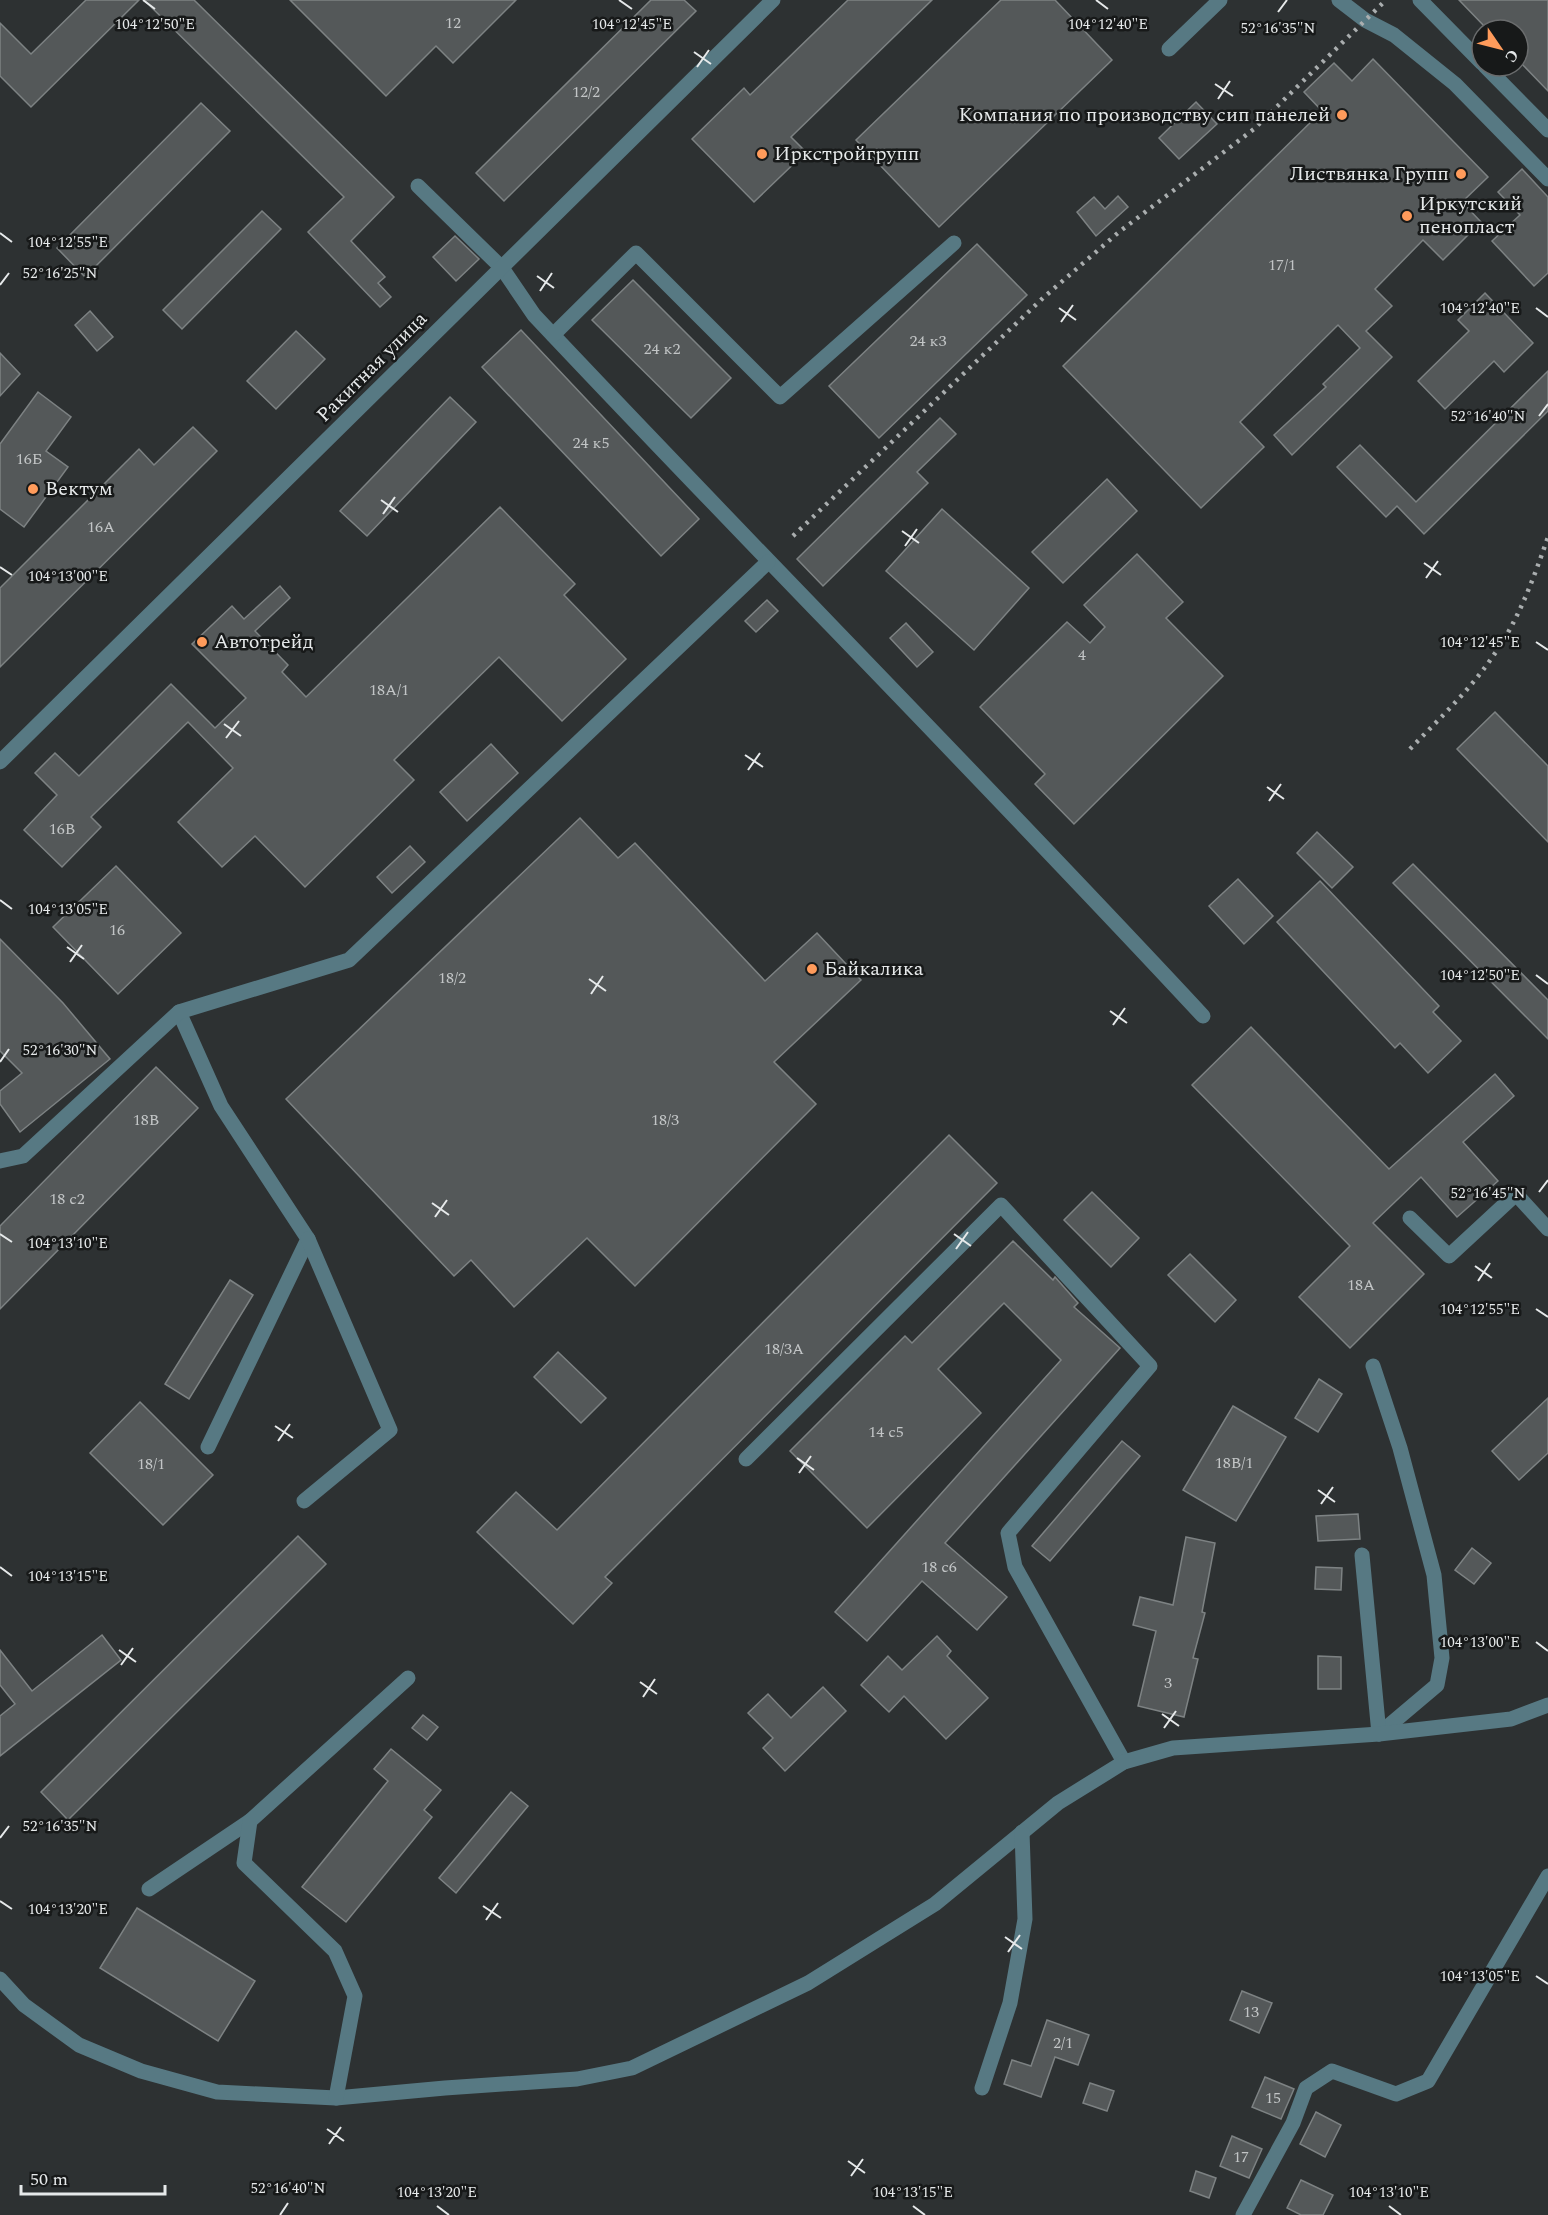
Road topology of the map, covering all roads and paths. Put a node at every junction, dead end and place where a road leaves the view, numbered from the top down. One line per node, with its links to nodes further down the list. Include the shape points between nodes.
1 (773, 0): 12 (street, Ракитная улица)
2 (1220, 0): 5 (street)
3 (1339, 0): 9 (street, via 1394,35 1455,84)
4 (1420, 0): 6 (street)
5 (1169, 49)
6 (1470, 51)
7 (1497, 78): 8 (street)
8 (1548, 130)
9 (1548, 178)
10 (418, 186): 12 (street)
11 (954, 243): 13 (street, via 780,397 636,253)
12 (502, 268): 13 (street, via 534,315); 15 (street, Ракитная улица)
13 (553, 335): 14 (street)
14 (768, 562): 16 (street, via 349,960); 17 (street)
15 (0, 762)
16 (179, 1012): 18 (street, via 23,1156); 21 (street, via 221,1106)
17 (1203, 1016)
18 (0, 1161)
19 (1410, 1218): 20 (street, via 1449,1256 1516,1194)
20 (1548, 1229)
21 (308, 1239): 23 (street); 25 (street, via 390,1430)
22 (1374, 1366): 29 (street, via 1434,1575 1442,1658 1437,1685)
23 (208, 1447)
24 (746, 1459): 30 (street, via 1001,1205 1150,1366 1008,1533 1016,1567)
25 (304, 1501)
26 (1362, 1555): 29 (street)
27 (408, 1678): 31 (street)
28 (1548, 1705): 29 (street, via 1511,1719)
29 (1379, 1734): 30 (street, via 1173,1748)
30 (1124, 1762): 32 (street, via 1058,1803)
31 (250, 1821): 34 (street); 37 (street, via 244,1863 335,1951 355,1996)
32 (1022, 1832): 36 (street, via 1025,1919 1010,2003); 37 (street, via 935,1904 808,1983 632,2068 577,2079)
33 (1548, 1876): 38 (street, via 1428,2081 1396,2094 1332,2072 1306,2088 1293,2123)
34 (149, 1890)
35 (0, 1978): 37 (street, via 24,2005 79,2045 141,2071 217,2092)
36 (982, 2088)
37 (336, 2097)
38 (1243, 2215)

